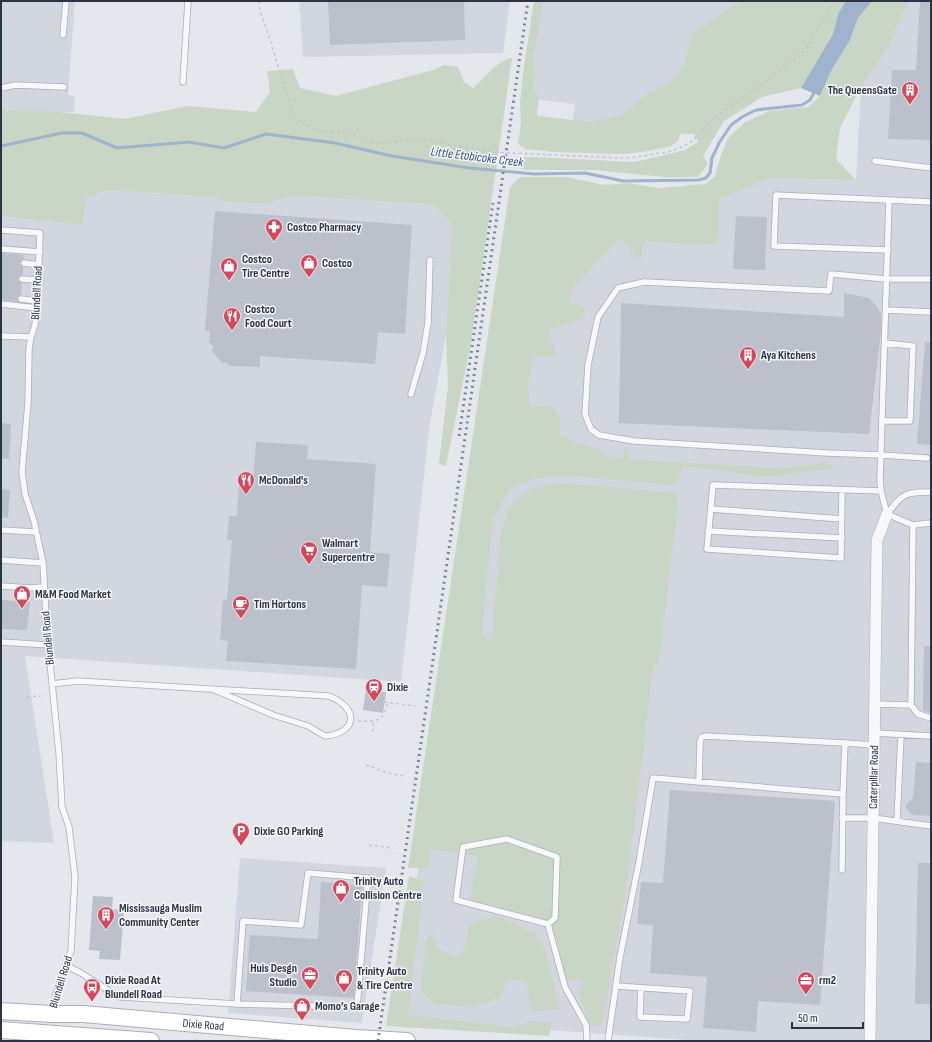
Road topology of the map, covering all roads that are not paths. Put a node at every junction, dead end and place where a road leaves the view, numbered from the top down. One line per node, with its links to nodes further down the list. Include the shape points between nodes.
1 (66, 1): 3 (lane)
2 (188, 1): 4 (lane)
3 (63, 35)
4 (183, 82)
5 (64, 87): 6 (lane, via 16,85)
6 (1, 88)
7 (875, 161): 8 (lane)
8 (931, 168)
9 (889, 200): 10 (lane); 13 (lane); 13 (lane, via 776,196 774,246)
10 (931, 202)
11 (1, 230): 14 (lane, Blundell Road, via 40,233)
12 (1, 249): 14 (lane)
13 (888, 250): 18 (lane)
14 (40, 252): 17 (lane, Blundell Road)
15 (430, 260): 31 (lane, via 428,323 423,354)
16 (24, 263): 17 (lane)
17 (39, 265): 21 (lane, Blundell Road)
18 (887, 278): 20 (lane); 26 (lane); 33 (lane, via 831,274 829,291 644,282 618,288 598,317 588,365 585,414 591,429 599,435 634,441)
19 (22, 279): 21 (lane)
20 (931, 279)
21 (38, 280): 23 (lane, Blundell Road)
22 (21, 299): 23 (lane)
23 (37, 301): 25 (lane, Blundell Road)
24 (1, 304): 25 (lane)
25 (37, 308): 29 (lane, Blundell Road)
26 (886, 310): 27 (lane); 30 (lane)
27 (931, 312)
28 (1, 336): 29 (lane)
29 (31, 337): 45 (lane, Blundell Road, via 22,472 25,494)
30 (885, 343): 32 (lane); 32 (lane, via 913,346 910,421)
31 (411, 394)
32 (883, 421): 33 (lane)
33 (881, 455): 34 (lane); 36 (lane)
34 (927, 458)
35 (842, 490): 36 (lane); 38 (lane, via 713,485); 40 (lane)
36 (881, 492): 39 (lane)
37 (931, 492): 39 (lane, via 910,492)
38 (710, 509): 40 (lane); 44 (lane)
39 (887, 514): 42 (lane); 55 (street, Caterpillar Road, via 877,540)
40 (842, 519): 46 (lane)
41 (931, 523): 42 (lane)
42 (913, 525): 56 (lane)
43 (1, 530): 45 (lane)
44 (708, 531): 46 (lane); 46 (lane, via 706,549 841,558)
45 (36, 532): 48 (lane, Blundell Road)
46 (842, 538)
47 (1, 560): 48 (lane)
48 (43, 563): 50 (lane, Blundell Road)
49 (1, 586): 50 (lane)
50 (44, 587): 52 (lane, Blundell Road)
51 (1, 642): 52 (lane)
52 (48, 645): 53 (lane, Blundell Road)
53 (52, 684): 54 (lane, via 77,681); 70 (lane, Blundell Road, via 62,807 69,827 75,878 71,951)
54 (215, 690): 54 (lane, via 273,715 308,726 325,736 340,733 347,728 350,720 348,707 329,696)
55 (875, 704): 56 (lane); 60 (street, Caterpillar Road)
56 (911, 705): 57 (lane, via 918,714)
57 (931, 718)
58 (901, 735): 59 (lane); 60 (lane); 66 (lane)
59 (931, 736)
60 (874, 739): 61 (lane); 65 (street, Caterpillar Road)
61 (845, 743): 62 (lane, via 705,736 700,741); 63 (lane)
62 (699, 782): 63 (lane); 71 (lane, via 654,778)
63 (843, 794): 64 (lane)
64 (842, 818): 65 (lane); 68 (lane)
65 (873, 818): 66 (lane); 82 (street, Caterpillar Road)
66 (897, 821): 67 (lane)
67 (931, 826)
68 (842, 870)
69 (548, 924): 69 (lane, via 456,900 463,847 507,839 557,858 555,918); 80 (lane, via 565,987 586,1025)
70 (67, 966): 73 (lane, via 121,997); 75 (lane, Blundell Road)
71 (616, 986): 72 (lane); 81 (lane)
72 (641, 988): 72 (lane, via 690,991 687,1019 640,1017)
73 (237, 1004): 73 (lane, via 242,921 301,925 308,873 368,878 357,1007)
74 (1, 1011): 75 (main road, Dixie Road)
75 (52, 1014): 77 (street, Blundell Road); 79 (main road, Dixie Road, via 83,1014)
76 (1, 1030): 77 (main road)
77 (49, 1037): 78 (main road)
78 (151, 1041)
79 (406, 1041)
80 (588, 1041)
81 (608, 1041)
82 (870, 1041)

